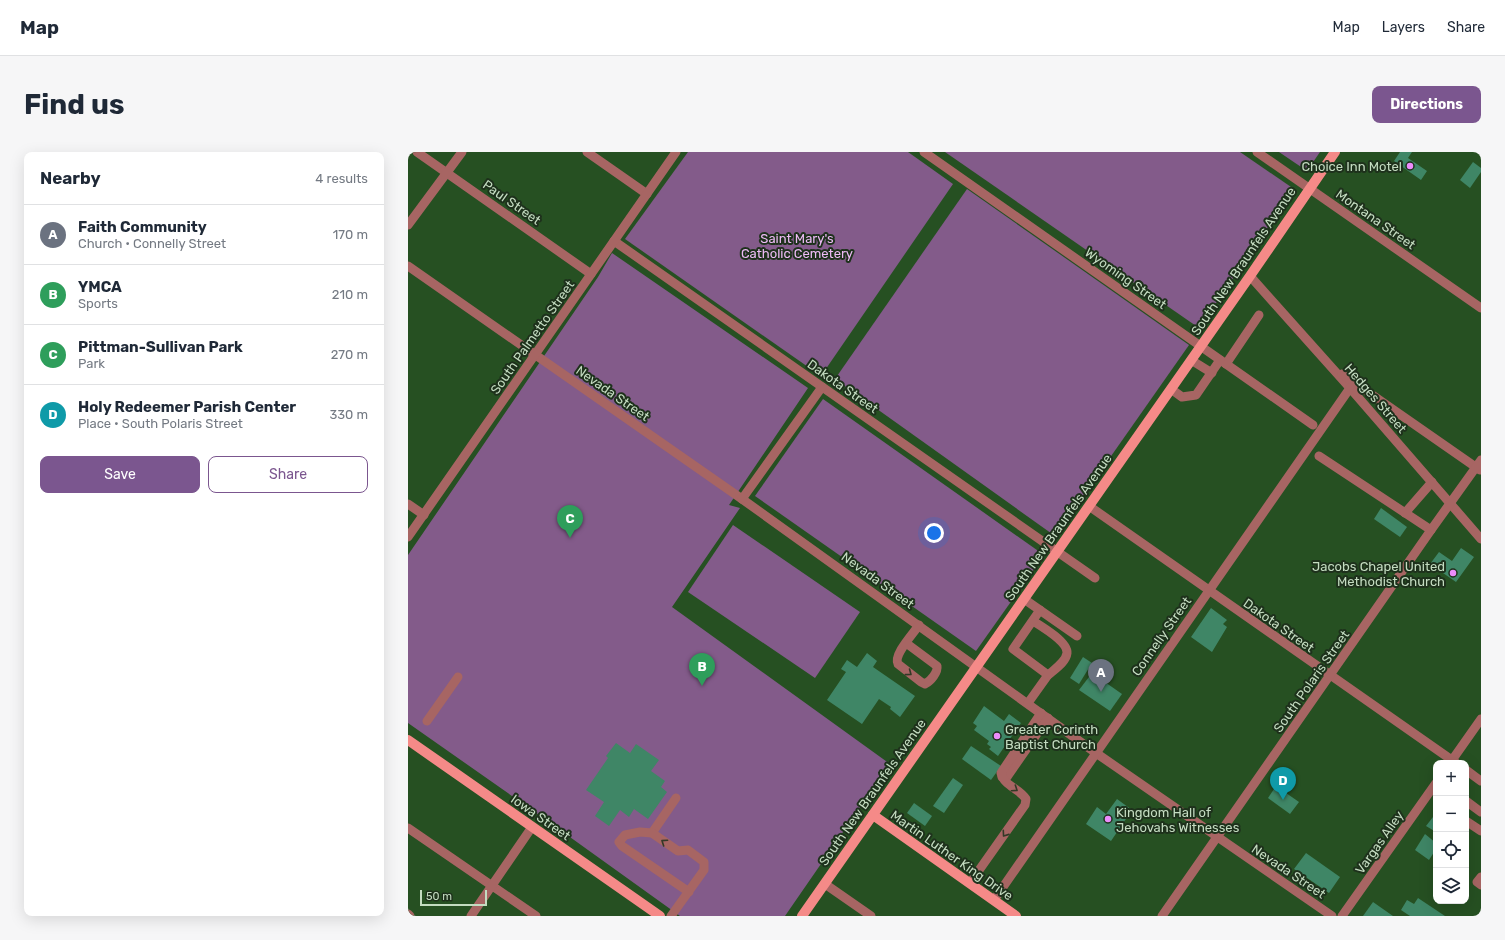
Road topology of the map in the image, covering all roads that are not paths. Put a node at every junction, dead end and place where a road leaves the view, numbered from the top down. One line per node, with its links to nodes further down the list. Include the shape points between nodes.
1 (417, 152): 8 (street, Paul Street)
2 (462, 152): 8 (street)
3 (587, 152): 10 (street)
4 (676, 152): 10 (street, South Palmetto Street)
5 (924, 152): 18 (street, Wyoming Street)
6 (1257, 152): 9 (street, Montana Street)
7 (1335, 152): 9 (main road, South New Braunfels Avenue)
8 (447, 173): 11 (street); 14 (street, Paul Street)
9 (1309, 188): 15 (main road, South New Braunfels Avenue); 16 (street, Montana Street)
10 (648, 194): 12 (street, South Palmetto Street)
11 (408, 225)
12 (614, 242): 14 (street, South Palmetto Street); 24 (street, Dakota Street)
13 (408, 266): 19 (street, Nevada Street)
14 (591, 274): 19 (street, South Palmetto Street)
15 (1250, 276): 18 (main road, South New Braunfels Avenue); 22 (street, Hedges Street)
16 (1481, 308)
17 (1259, 315): 21 (street)
18 (1201, 346): 20 (main road, South New Braunfels Avenue); 21 (street, Wyoming Street)
19 (535, 355): 31 (street, Nevada Street); 36 (street, South Palmetto Street)
20 (1191, 360): 23 (street); 26 (main road, South New Braunfels Avenue)
21 (1223, 362): 23 (street); 27 (street, Wyoming Street)
22 (1328, 364): 25 (street, Hedges Street); 29 (street)
23 (1212, 373): 26 (street, via 1196,395 1182,397)
24 (822, 387): 31 (street); 40 (street, Dakota Street)
25 (1350, 388): 30 (street, Hedges Street); 42 (street, Connelly Street)
26 (1171, 389): 34 (main road, South New Braunfels Avenue)
27 (1313, 425)
28 (1319, 456): 35 (street)
29 (1479, 466): 33 (street, South Polaris Street)
30 (1432, 482): 33 (street, Hedges Street); 35 (street)
31 (742, 499): 46 (street, Nevada Street)
32 (408, 504): 36 (street)
33 (1450, 504): 37 (street, South Polaris Street); 39 (street, Hedges Street)
34 (1089, 506): 40 (main road, South New Braunfels Avenue); 42 (street, Dakota Street)
35 (1405, 513): 37 (street)
36 (424, 514): 38 (street, South Palmetto Street)
37 (1431, 530): 51 (street, South Polaris Street)
38 (408, 537)
39 (1481, 539)
40 (1057, 552): 41 (street, Dakota Street); 43 (main road, South New Braunfels Avenue)
41 (1095, 578)
42 (1209, 590): 51 (street, Dakota Street); 58 (street, Connelly Street)
43 (1024, 599): 44 (street); 49 (main road, South New Braunfels Avenue)
44 (1040, 610): 45 (street); 47 (street)
45 (1032, 621): 50 (street, via 1013,649); 50 (street, via 1060,641 1067,652 1060,664)
46 (919, 625): 48 (street); 49 (street, Nevada Street)
47 (1076, 636)
48 (906, 643): 48 (street, one-way to 48, via 896,661 925,684 929,682 937,666)
49 (976, 666): 53 (street, Nevada Street); 67 (main road, South New Braunfels Avenue)
50 (1048, 675): 53 (street)
51 (1330, 676): 59 (street, Dakota Street); 73 (street, South Polaris Street)
52 (458, 677): 56 (street)
53 (1028, 703): 54 (street, Nevada Street)
54 (1044, 715): 58 (street, Nevada Street); 76 (street, one-way to 76, via 1001,773 1004,781 1023,794 1025,805)
55 (1481, 719): 60 (street)
56 (427, 721)
57 (408, 740): 69 (main road, Iowa Street)
58 (1096, 752): 73 (street, Nevada Street); 80 (street, Connelly Street)
59 (1449, 760)
60 (1453, 760)
61 (1469, 772): 62 (street)
62 (1481, 781)
63 (1433, 786): 90 (street, Vargas Alley)
64 (676, 798): 72 (street)
65 (1469, 803): 66 (street)
66 (1481, 812)
67 (873, 815): 75 (main road, South New Braunfels Avenue); 76 (main road, Martin Luther King Drive)
68 (1469, 822): 71 (street)
69 (532, 827): 77 (street); 83 (main road, Iowa Street)
70 (408, 828): 77 (street)
71 (1481, 831)
72 (652, 833): 79 (street, one-way to 72, via 704,870 704,862 688,850 678,851); 79 (street, via 624,835 620,842 622,846)
73 (1217, 837): 88 (street, South Polaris Street); 89 (street, Nevada Street)
74 (1481, 877): 78 (street, via 1477,882)
75 (825, 884): 85 (main road, South New Braunfels Avenue); 86 (street)
76 (970, 884): 80 (main road, Martin Luther King Drive)
77 (492, 885): 81 (street); 82 (street)
78 (1481, 885)
79 (689, 892): 84 (street)
80 (994, 900): 87 (main road, Martin Luther King Drive)
81 (471, 916)
82 (536, 916)
83 (660, 916)
84 (671, 916)
85 (802, 916)
86 (871, 916)
87 (1016, 916)
88 (1162, 916)
89 (1332, 916)
90 (1342, 916)

